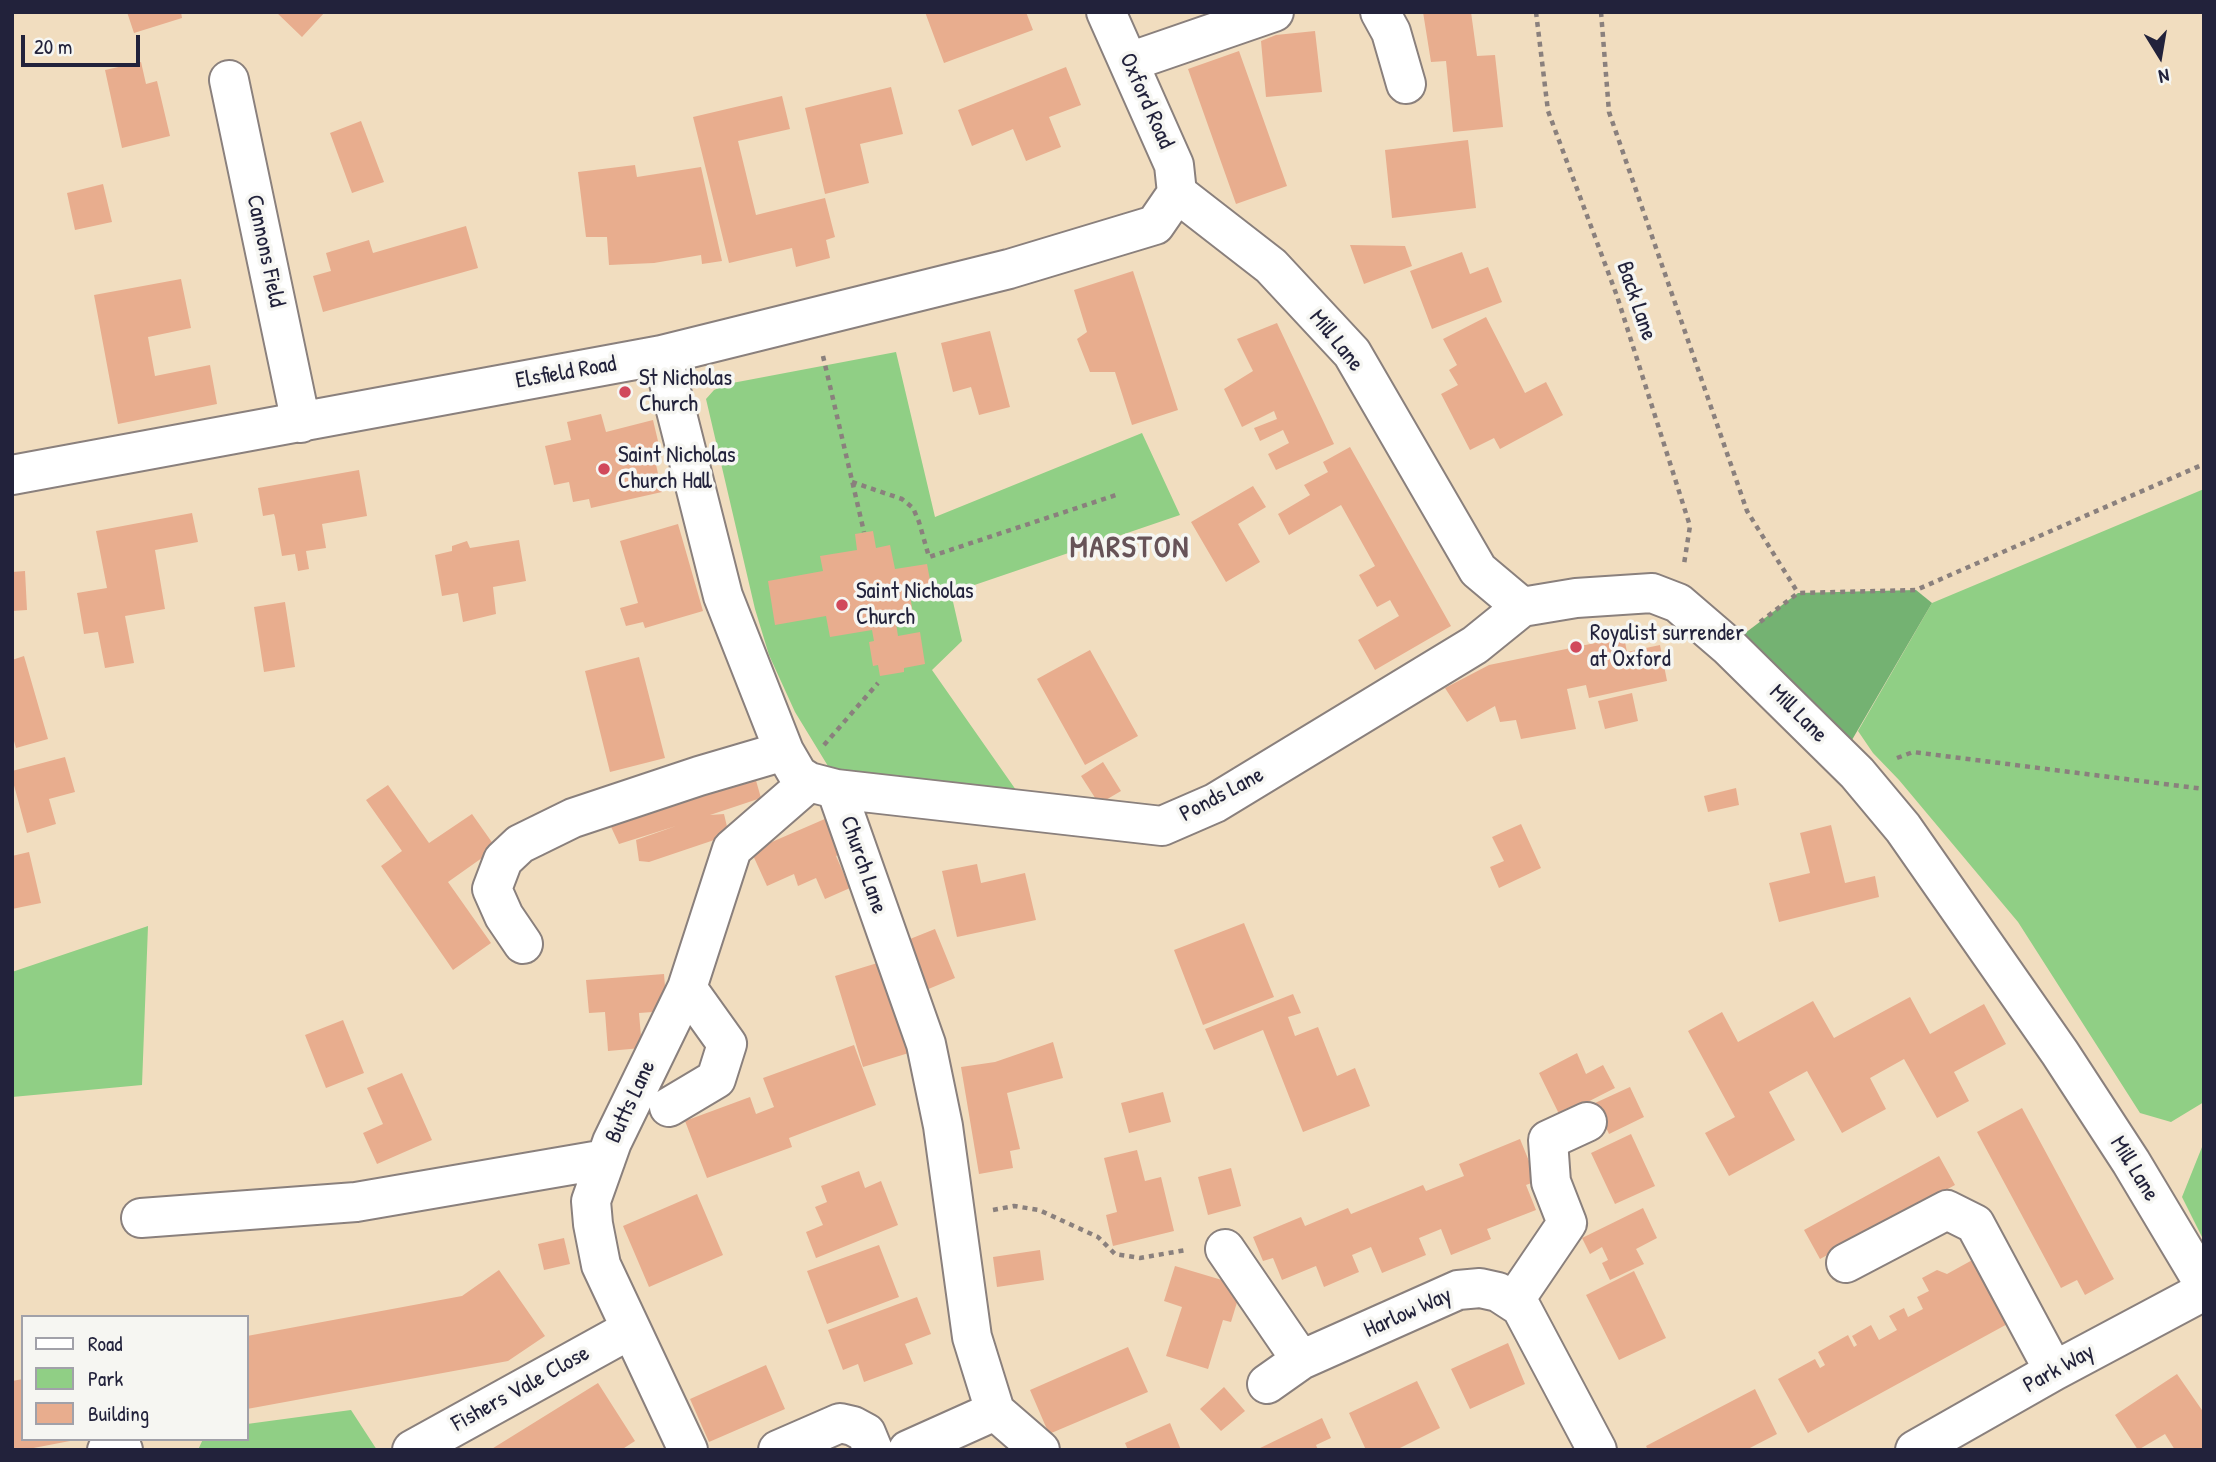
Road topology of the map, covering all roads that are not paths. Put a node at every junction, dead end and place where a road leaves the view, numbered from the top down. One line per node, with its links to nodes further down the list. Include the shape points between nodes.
1 (1106, 12): 4 (street, Oxford Road)
2 (1274, 12): 4 (street)
3 (1380, 12): 6 (street, via 1391,32)
4 (1129, 62): 7 (street, Oxford Road, via 1174,165)
5 (229, 80): 9 (street, Cannons Field)
6 (1406, 84)
7 (1177, 193): 8 (street, Elsfield Road, via 1155,225 1009,269); 11 (street, Mill Lane, via 1271,266 1352,353 1478,570)
8 (662, 355): 9 (street, Elsfield Road); 12 (street, Church Lane, via 723,596)
9 (301, 423): 10 (street, Elsfield Road)
10 (12, 475)
11 (1522, 607): 12 (street, Ponds Lane, via 1452,659 1215,803 1162,826); 21 (street, Mill Lane, via 1652,593 1678,603 1857,773 1903,828 2060,1053)
12 (807, 774): 13 (street, via 699,776 573,818 520,844 503,860 492,889); 14 (street, Butts Lane, via 732,849); 28 (street, Church Lane, via 926,1044 943,1126 972,1337)
13 (523, 944)
14 (687, 988): 15 (street, via 727,1044 716,1079); 17 (street, Butts Lane)
15 (669, 1107)
16 (1587, 1122): 23 (street, via 1548,1140 1551,1182 1567,1223)
17 (606, 1159): 18 (street, via 356,1202); 24 (street, Butts Lane, via 592,1201 593,1224 601,1265)
18 (141, 1218)
19 (1225, 1249): 25 (street)
20 (1846, 1263): 26 (street, via 1947,1210 1975,1224)
21 (2204, 1284)
22 (2204, 1291): 26 (street, Park Way)
23 (1514, 1301): 25 (street, Harlow Way, via 1480,1288 1458,1290); 37 (street)
24 (631, 1329): 31 (street, Fishers Vale Close); 32 (street, Butts Lane)
25 (1300, 1360): 27 (street, Harlow Way)
26 (2054, 1371): 38 (street, Park Way)
27 (1267, 1384)
28 (995, 1411): 35 (street); 36 (street)
29 (107, 1450): 30 (street)
30 (123, 1450)
31 (412, 1450)
32 (688, 1450)
33 (778, 1450): 34 (street, via 840,1423 866,1433)
34 (873, 1450)
35 (908, 1450)
36 (1040, 1450)
37 (1597, 1450)
38 (1915, 1450)

